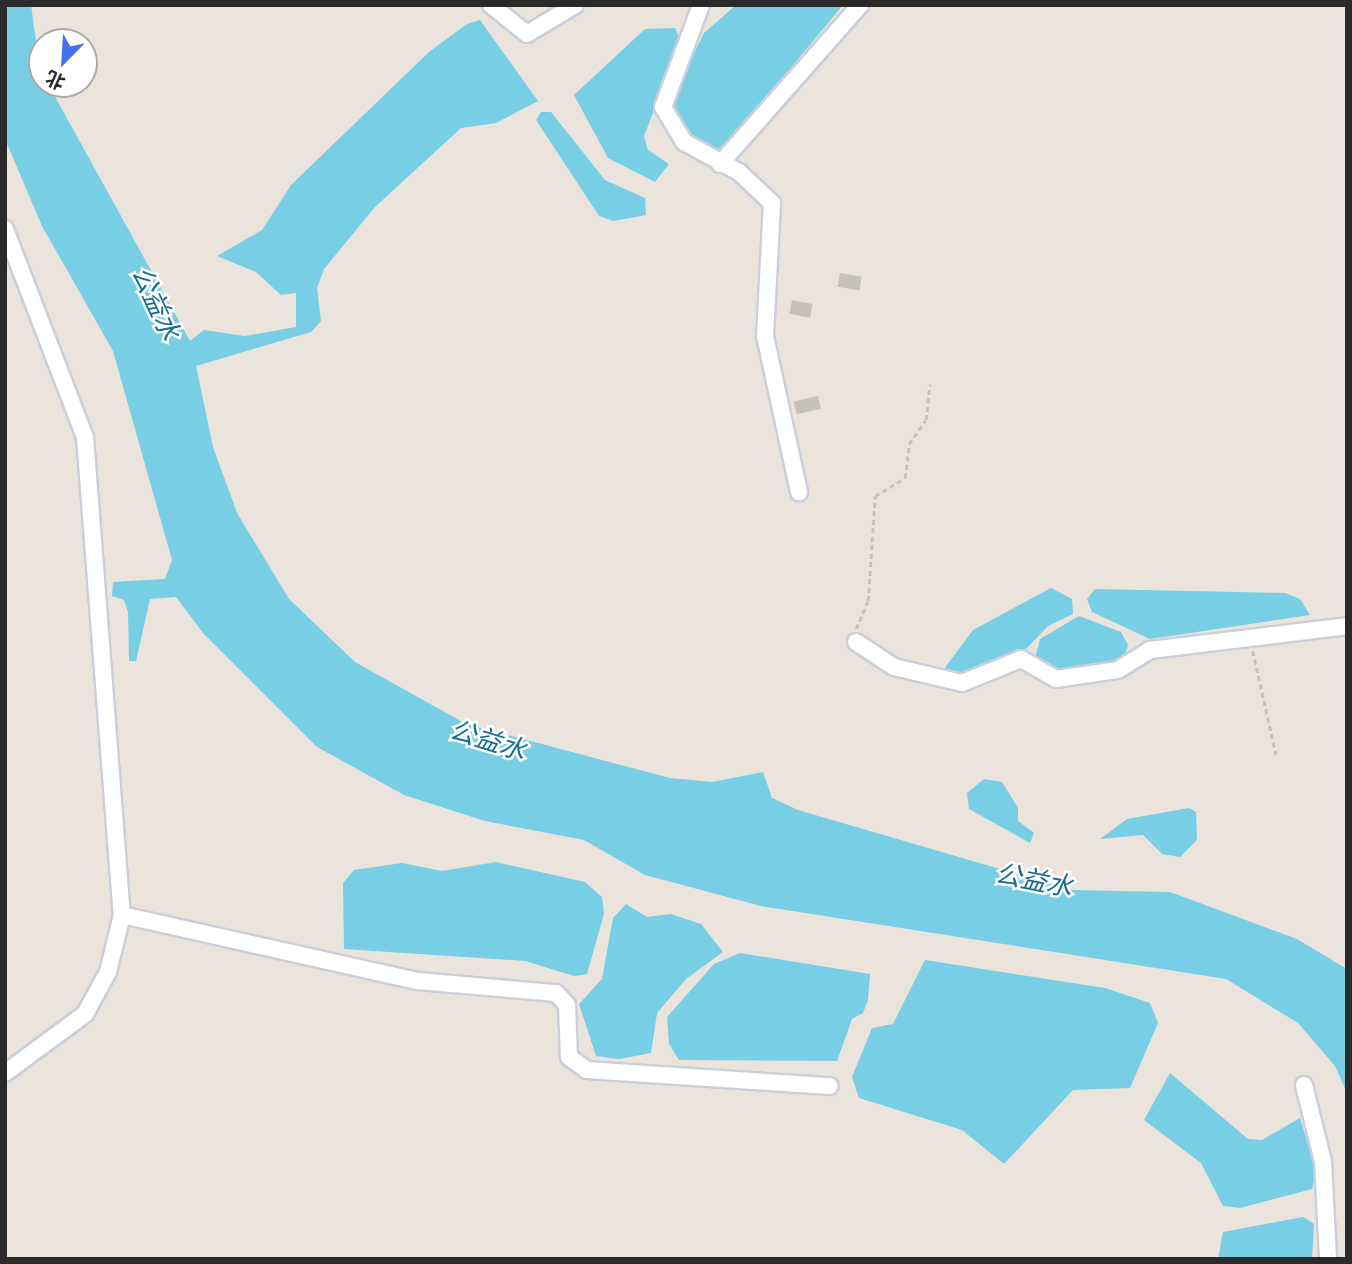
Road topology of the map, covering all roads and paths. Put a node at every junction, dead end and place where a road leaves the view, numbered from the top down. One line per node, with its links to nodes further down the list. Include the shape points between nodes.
1 (491, 5): 2 (street, via 527,33)
2 (575, 5)
3 (701, 5): 5 (street, via 663,107 684,142)
4 (860, 5): 5 (street)
5 (720, 164): 8 (street, via 761,188 772,203 765,336)
6 (5, 229): 13 (street, via 85,437)
7 (930, 384): 11 (path, via 926,420 909,444 905,478 875,496 868,601)
8 (799, 492)
9 (1347, 626): 10 (street)
10 (1251, 638): 11 (street, via 1150,650 1118,670 1056,679 1021,659 962,683 933,672 900,670); 12 (path)
11 (856, 642)
12 (1276, 754)
13 (122, 915): 14 (street, via 108,972 86,1014); 16 (street, via 418,981 556,993 567,1004 569,1057 587,1070)
14 (5, 1073)
15 (1304, 1085): 17 (street, via 1324,1162)
16 (830, 1086)
17 (1328, 1259)

